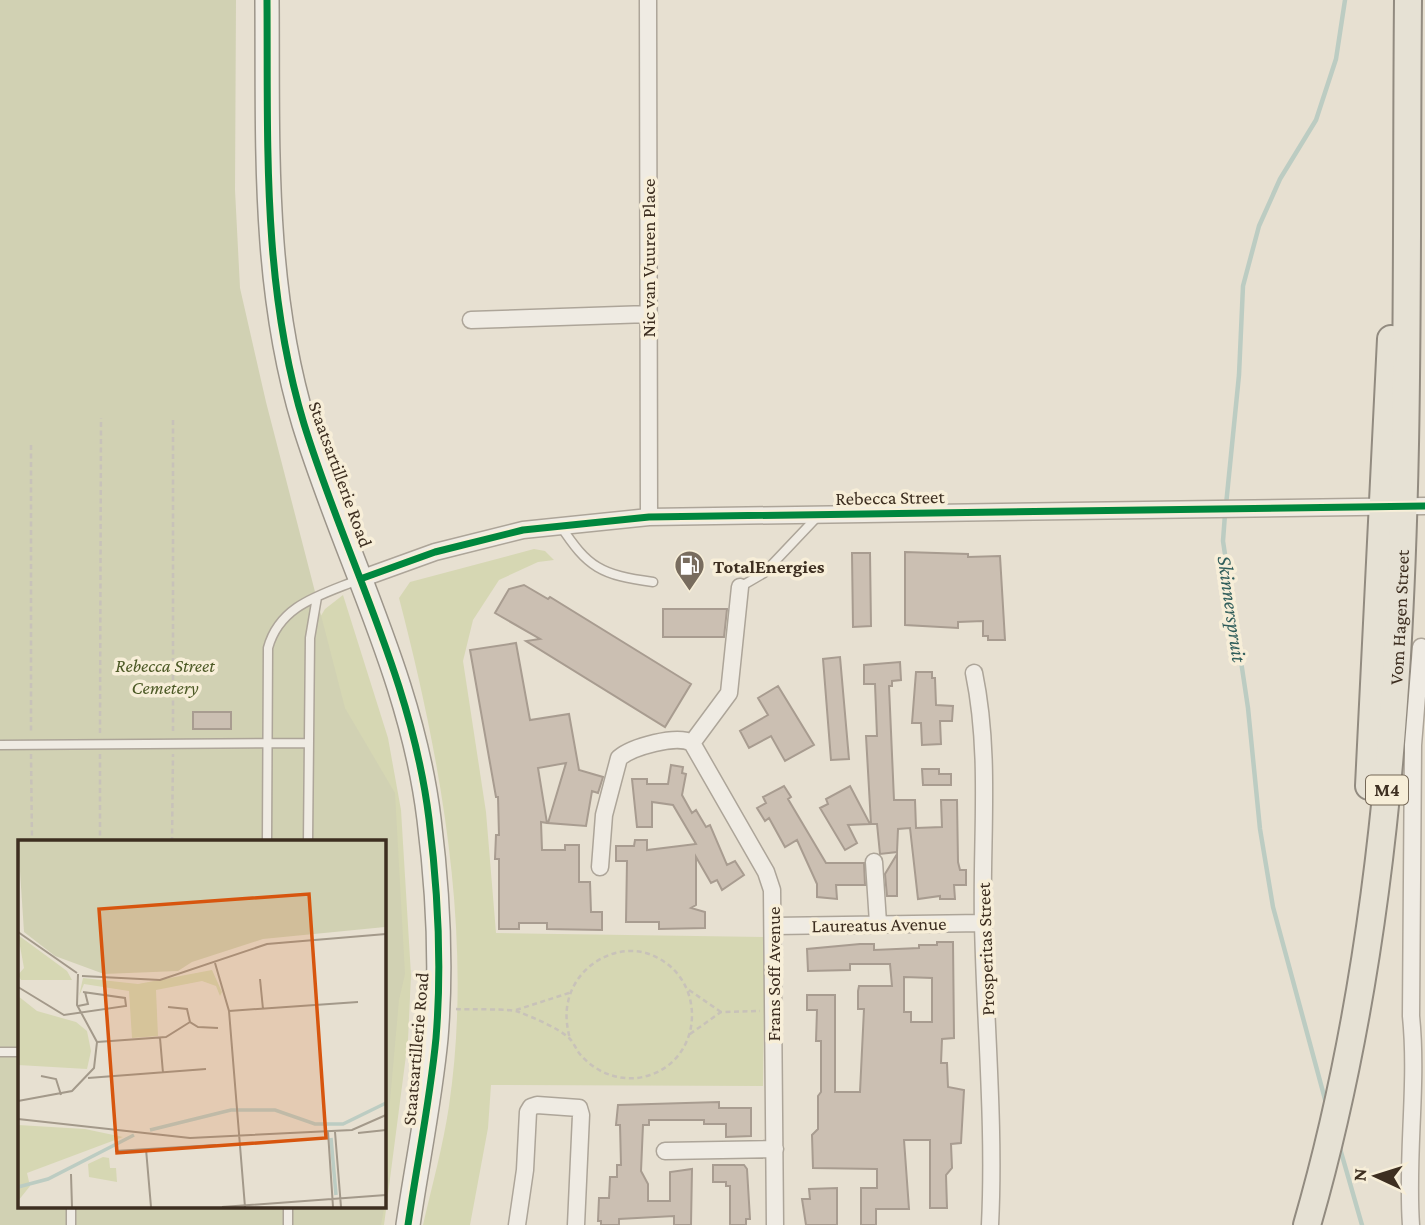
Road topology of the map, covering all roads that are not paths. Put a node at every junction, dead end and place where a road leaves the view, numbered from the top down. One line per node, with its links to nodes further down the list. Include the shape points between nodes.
1 (267, 0): 11 (street, Staatsartillerie Road, via 268,217 280,321 304,423)
2 (648, 0): 5 (street, Nic van Vuuren Place)
3 (1392, 0): 7 (main road, Vom Hagen Street / M4, via 1393,297)
4 (1408, 0): 7 (main road, Vom Hagen Street / M4)
5 (649, 314): 6 (street); 9 (street, Nic van Vuuren Place)
6 (471, 320)
7 (1404, 506): 8 (street, Rebecca Street); 33 (main road, Vom Hagen Street / M4, via 1387,790 1370,933)
8 (820, 514): 9 (street, Rebecca Street); 13 (lane, via 764,573)
9 (649, 517): 10 (street, Rebecca Street)
10 (560, 525): 11 (street, Rebecca Street, via 481,539); 12 (lane, via 580,556 597,568)
11 (363, 578): 14 (lane); 34 (street, Staatsartillerie Road, via 410,719 429,816 437,903 436,1037)
12 (653, 582)
13 (740, 587): 19 (street, via 725,702)
14 (317, 597): 17 (lane, via 289,612 272,633); 18 (lane, via 310,638)
15 (1421, 647): 28 (street, Vom Hagen Street, via 1413,745 1411,1016)
16 (974, 673): 26 (street, Prosperitas Street, via 983,726)
17 (267, 742): 18 (lane); 20 (lane); 21 (lane)
18 (309, 743): 22 (lane)
19 (692, 743): 24 (street, via 683,740 640,746 619,758 604,816); 27 (street, Frans Soff Avenue, via 770,880)
20 (0, 745)
21 (267, 840)
22 (308, 840)
23 (874, 862): 25 (street)
24 (600, 867)
25 (878, 923): 26 (street, Laureatus Avenue); 27 (street, Laureatus Avenue)
26 (983, 923): 40 (street, Prosperitas Street)
27 (774, 926): 31 (street, Frans Soff Avenue)
28 (1420, 1050): 43 (street, Vom Hagen Street)
29 (0, 1052): 30 (lane)
30 (18, 1052)
31 (775, 1149): 32 (street); 39 (street, Frans Soff Avenue)
32 (665, 1151)
33 (1317, 1168): 41 (main road, Vom Hagen Street / M4); 42 (main road, Vom Hagen Street / M4)
34 (412, 1200): 35 (street, Staatsartillerie Road); 36 (street, Staatsartillerie Road)
35 (401, 1225)
36 (408, 1225)
37 (517, 1225): 38 (street, via 528,1112 537,1105 579,1108)
38 (576, 1225)
39 (775, 1225)
40 (990, 1225)
41 (1293, 1225)
42 (1307, 1225)
43 (1411, 1225)

